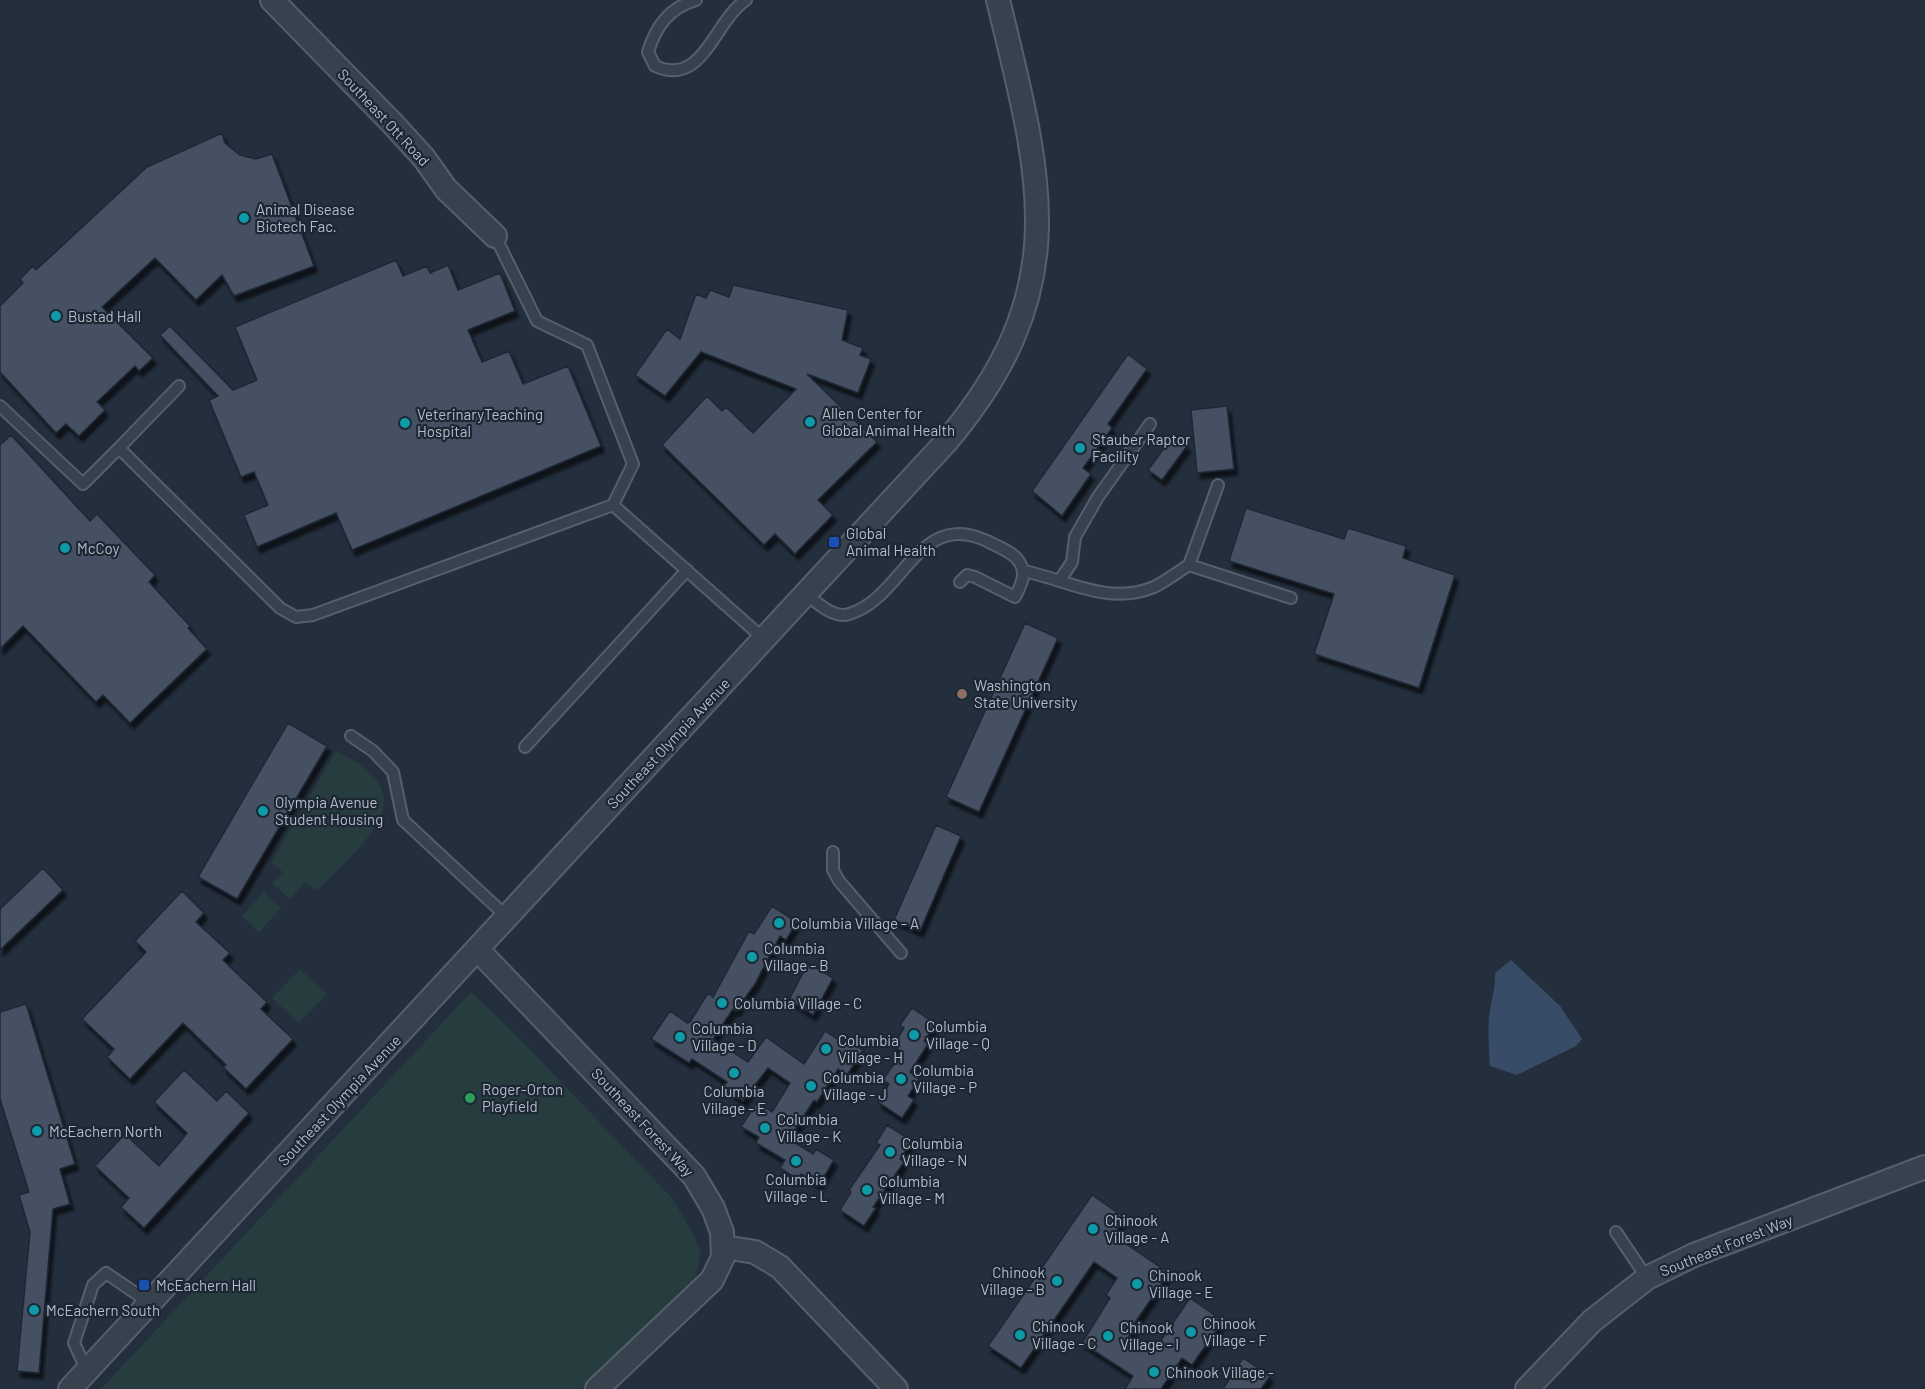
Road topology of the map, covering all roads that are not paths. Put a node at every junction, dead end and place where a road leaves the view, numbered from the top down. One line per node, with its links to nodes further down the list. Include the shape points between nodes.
1 (272, 0): 5 (street, Southeast Ott Road, via 393,124 446,189)
2 (696, 0): 3 (lane, via 671,12 661,22 648,52 655,66 668,72 687,69 730,14)
3 (746, 0)
4 (998, 0): 17 (street, Southeast Olympia Avenue, via 1034,154 1038,196 1035,261 1028,299 1014,341 979,401)
5 (495, 236): 11 (lane, via 537,321 586,345 633,464)
6 (179, 386): 9 (lane)
7 (0, 406): 9 (lane, via 83,484)
8 (1150, 424): 15 (lane, via 1092,507 1075,537 1072,562)
9 (118, 448): 11 (lane, via 280,608 296,617 313,615)
10 (1218, 485): 12 (lane)
11 (613, 505): 13 (lane)
12 (1189, 565): 15 (lane, via 1154,586 1127,595 1096,593); 18 (lane)
13 (687, 570): 19 (lane); 21 (lane)
14 (1024, 571): 15 (lane); 16 (lane, via 1015,597 975,577 967,575); 17 (lane, via 1013,554 978,537 957,532 945,534 931,544 861,609 839,615)
15 (1060, 580)
16 (960, 582)
17 (806, 594): 19 (street, Southeast Olympia Avenue)
18 (1292, 598)
19 (764, 639): 23 (street, Southeast Olympia Avenue)
20 (351, 736): 23 (lane, via 374,751 393,772 403,820)
21 (525, 747)
22 (833, 852): 25 (lane, via 833,870 839,881)
23 (508, 918): 24 (street, Southeast Olympia Avenue)
24 (478, 950): 28 (street, Southeast Forest Way, via 694,1176 713,1208); 30 (street, Southeast Olympia Avenue)
25 (901, 953)
26 (1925, 1167): 29 (street, Southeast Forest Way, via 1694,1255)
27 (1616, 1232): 29 (lane)
28 (724, 1247): 32 (street, via 717,1270 704,1289); 33 (street, via 755,1252 780,1267)
29 (1647, 1278): 34 (street, Southeast Forest Way, via 1592,1321)
30 (150, 1303): 31 (street, Southeast Olympia Avenue); 31 (lane, via 106,1273 93,1284 74,1343)
31 (83, 1382)
32 (597, 1389)
33 (896, 1389)
34 (1527, 1389)

